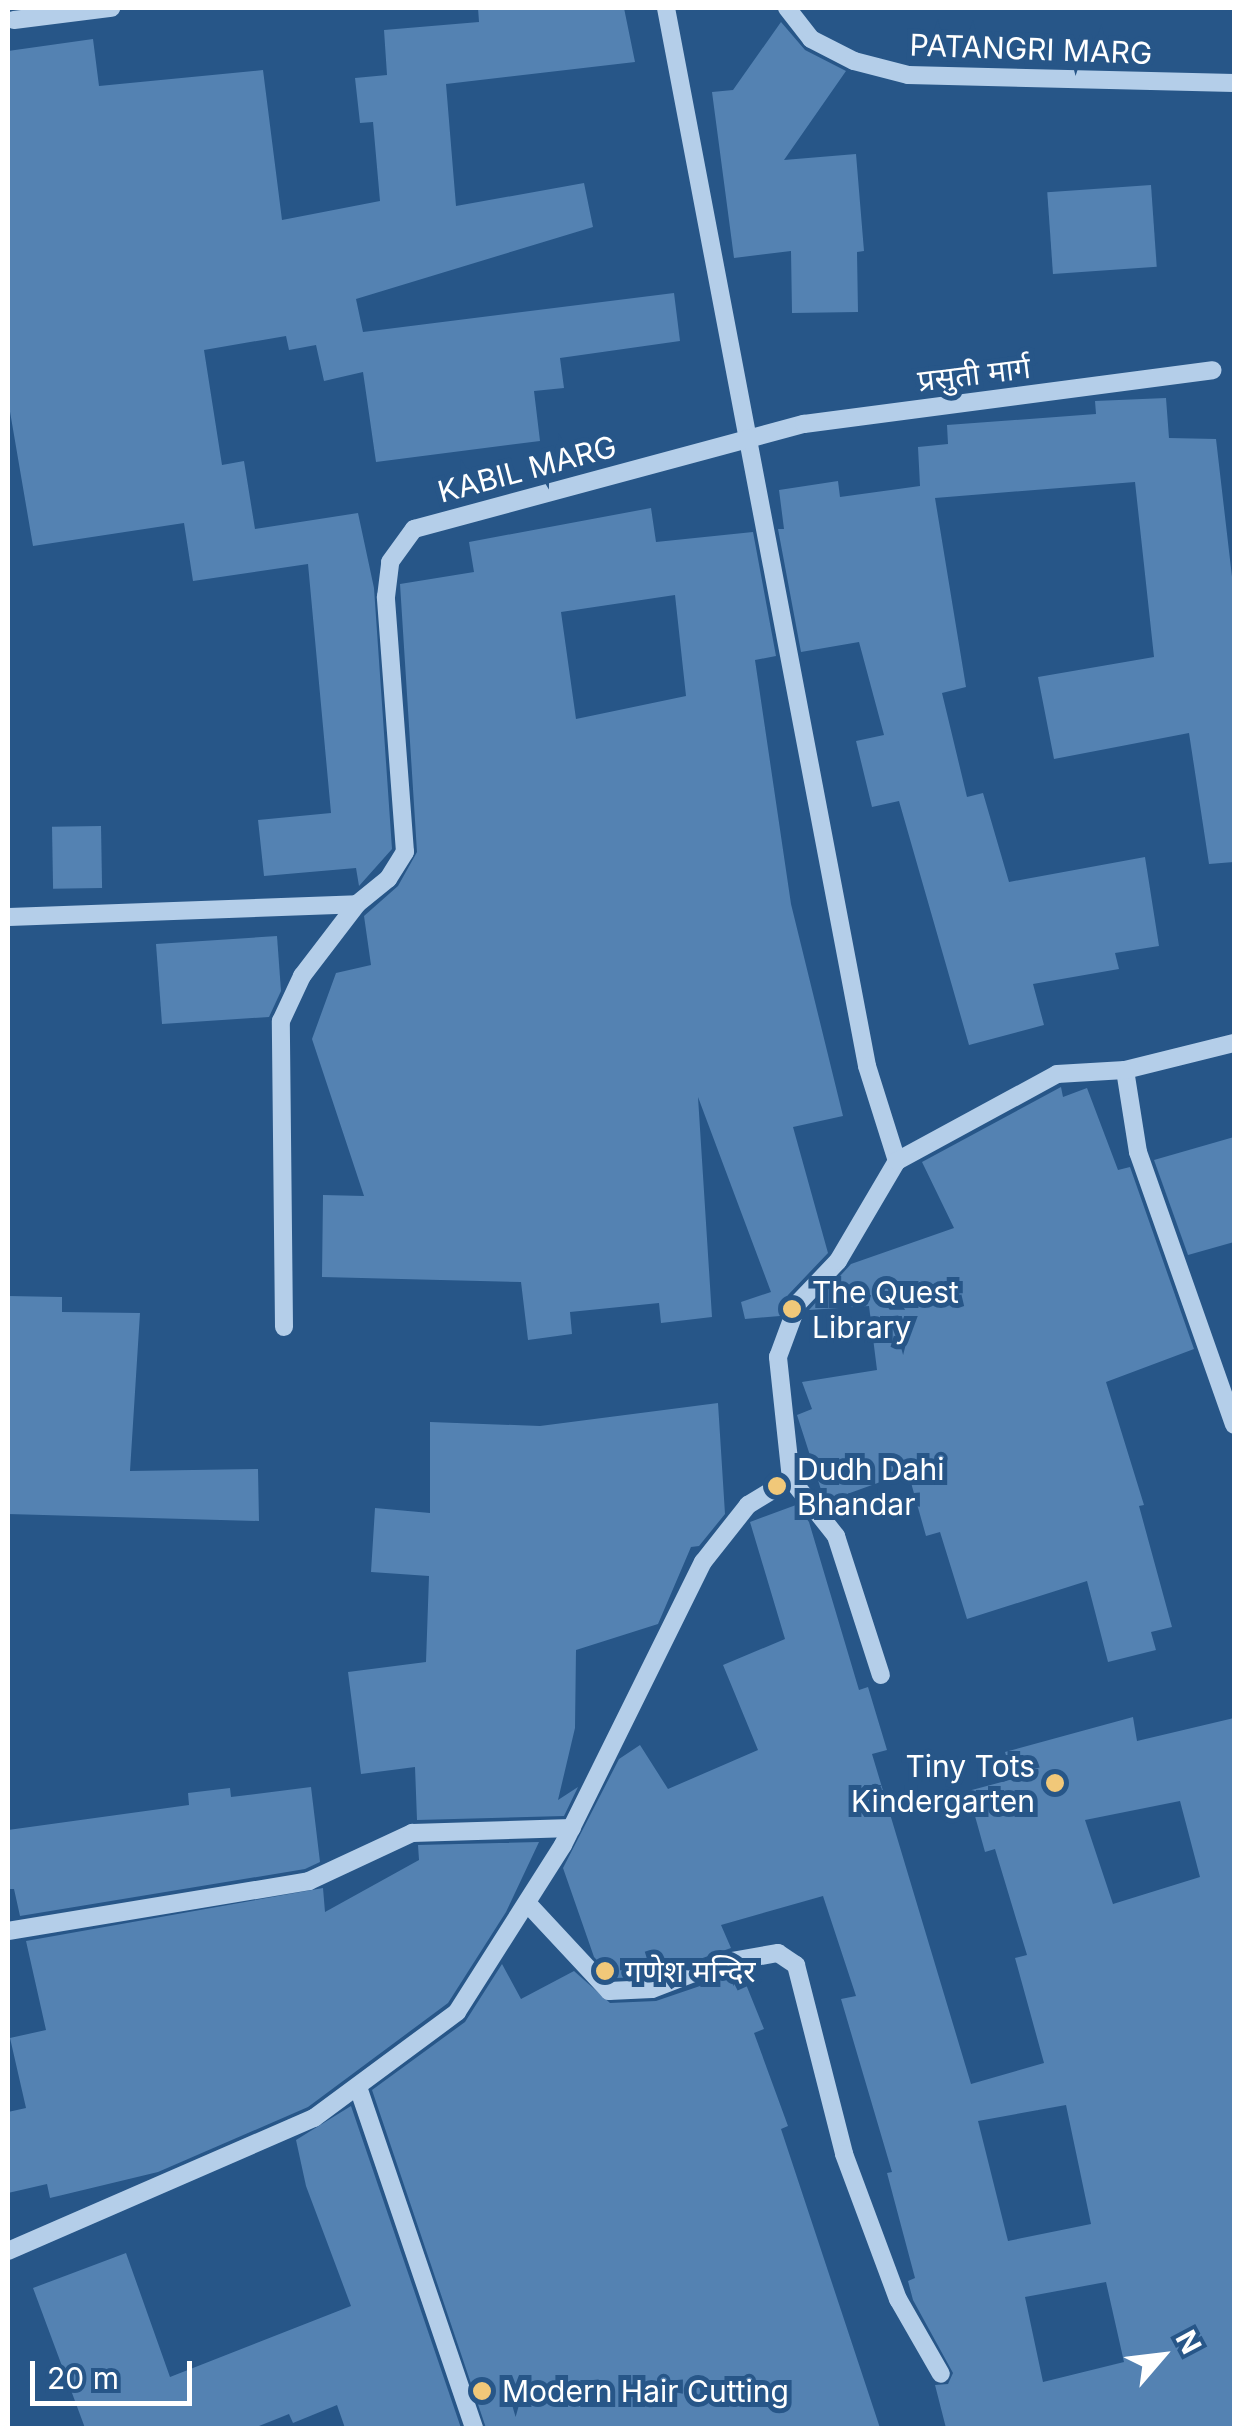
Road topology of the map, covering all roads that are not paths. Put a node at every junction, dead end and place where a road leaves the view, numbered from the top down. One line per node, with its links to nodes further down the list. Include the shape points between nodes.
1 (111, 8): 4 (street)
2 (666, 8): 7 (street)
3 (787, 8): 5 (street, PATANGRI MARG, via 811,38 854,61 908,75)
4 (14, 20)
5 (1234, 82)
6 (1212, 370): 7 (street, प्रसुती मार्ग)
7 (744, 438): 8 (street, KABIL MARG, via 414,528 390,562 386,597 405,852 388,879); 12 (street, via 867,1066)
8 (357, 904): 9 (street); 13 (street, via 302,976 280,1021)
9 (9, 917)
10 (1234, 1043): 11 (street)
11 (1125, 1070): 12 (street, via 1057,1074); 14 (street, via 1138,1152)
12 (897, 1160): 15 (street, via 838,1261 798,1304 778,1357)
13 (284, 1327)
14 (1234, 1426)
15 (791, 1478): 16 (street, via 836,1536); 17 (street, via 748,1505 703,1562)
16 (881, 1675)
17 (572, 1828): 18 (street); 19 (street, via 412,1833 309,1880)
18 (528, 1904): 20 (street, via 458,2012); 22 (street, via 609,1991 652,1990 720,1963 778,1954 796,1965 844,2154 898,2298)
19 (8, 1932)
20 (359, 2090): 21 (street, via 273,2138); 23 (street)
21 (8, 2251)
22 (941, 2374)
23 (474, 2428)

